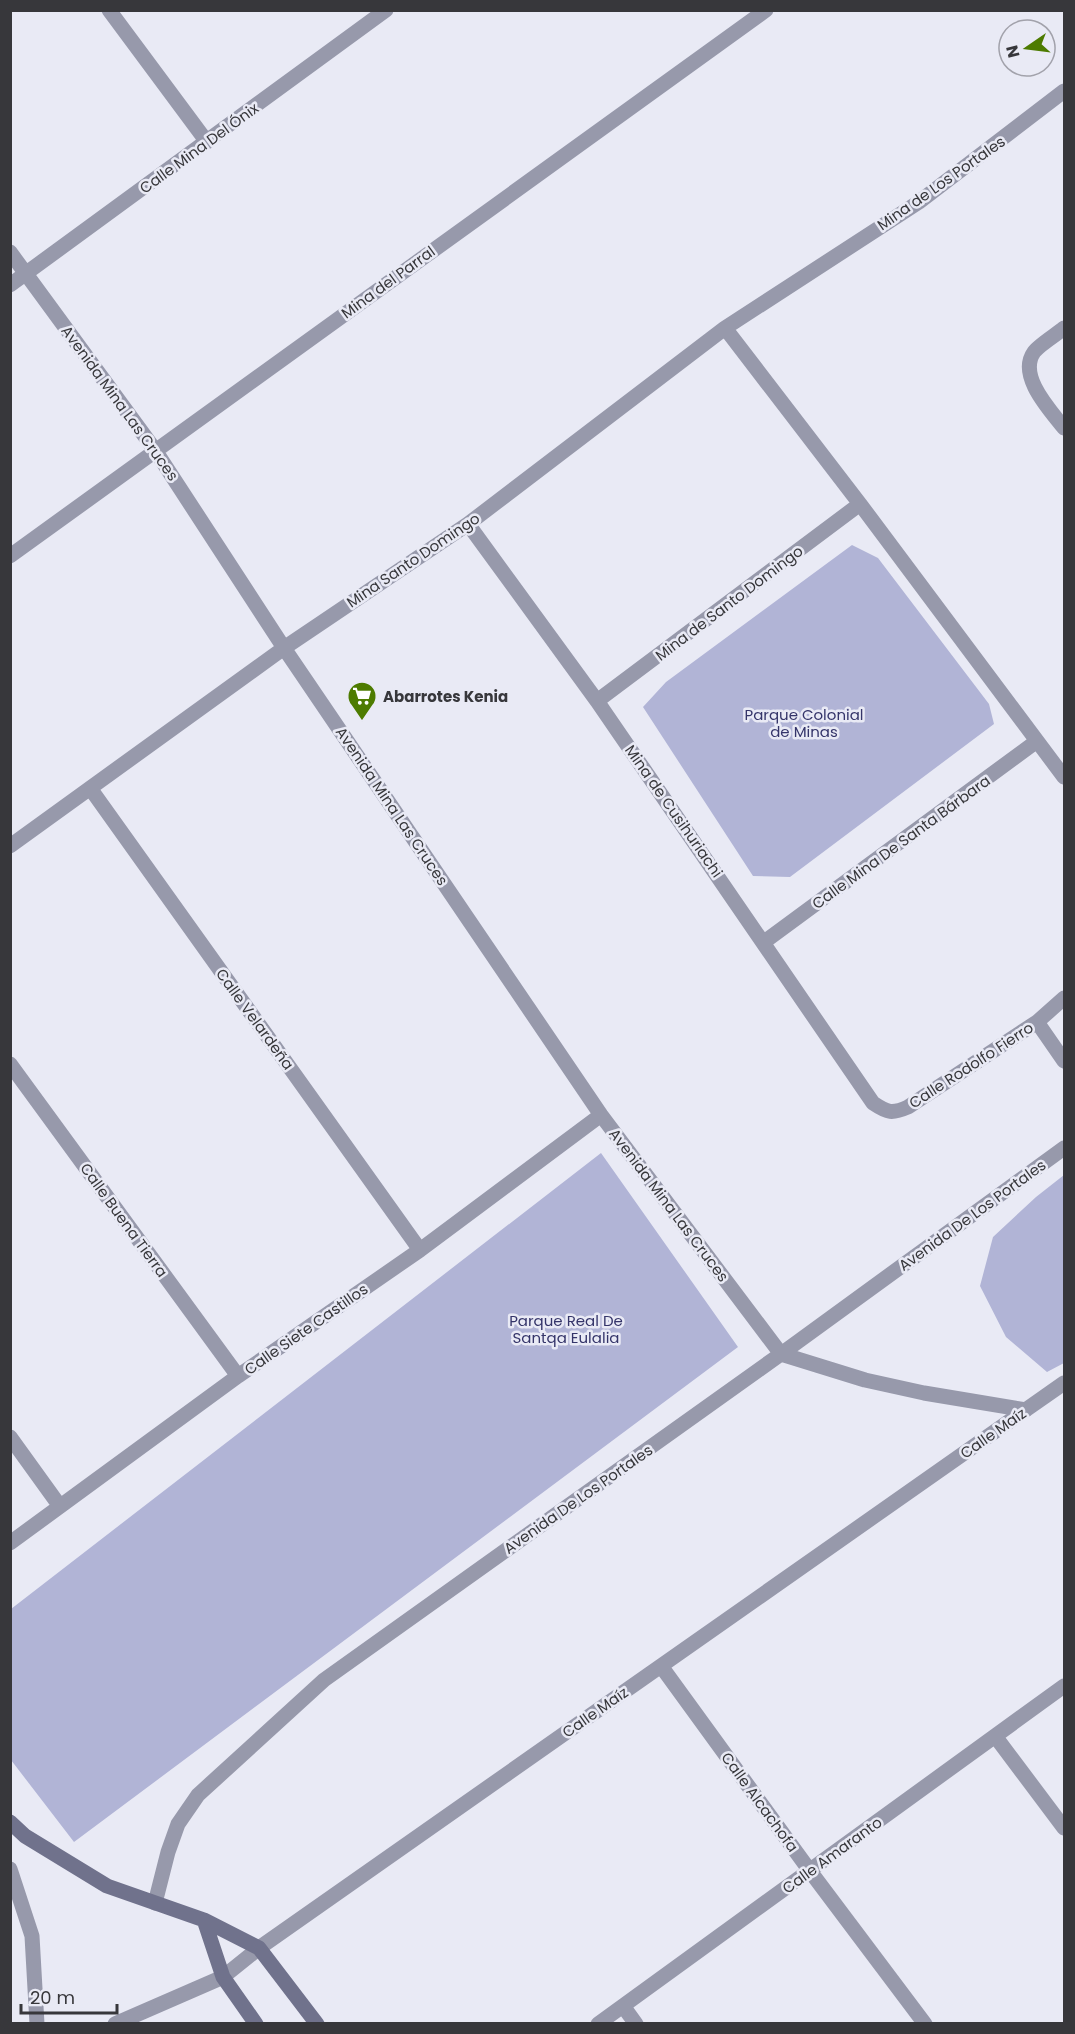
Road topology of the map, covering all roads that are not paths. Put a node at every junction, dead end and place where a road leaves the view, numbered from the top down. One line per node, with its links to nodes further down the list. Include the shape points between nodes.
1 (109, 10): 5 (street)
2 (386, 10): 5 (street, Calle Mina Del Ónix)
3 (766, 10): 13 (street, Mina del Parral)
4 (1065, 91): 7 (street, Mina de Los Portales, via 919,202)
5 (207, 142): 8 (street, Calle Mina Del Ónix)
6 (10, 252): 8 (street, Avenida Mina Las Cruces)
7 (812, 269): 10 (street, Mina Santo Domingo)
8 (26, 273): 9 (street, Calle Mina Del Ónix); 13 (street, Avenida Mina Las Cruces)
9 (10, 285)
10 (724, 328): 14 (street); 15 (street, Mina Santo Domingo)
11 (1065, 328): 12 (street, via 1034,352 1030,365 1037,393)
12 (1065, 428)
13 (155, 450): 16 (street, Mina del Parral); 17 (street, Avenida Mina Las Cruces)
14 (860, 504): 18 (street, Mina de Santo Domingo); 19 (street)
15 (468, 524): 17 (street, Mina Santo Domingo); 18 (street, Mina de Cusihuriachi)
16 (10, 556)
17 (284, 648): 21 (street, Mina Santo Domingo); 29 (street, Avenida Mina Las Cruces)
18 (597, 701): 23 (street, Mina de Cusihuriachi)
19 (1037, 741): 20 (street); 23 (street, Calle Mina De Santa Bárbara)
20 (1065, 777)
21 (90, 788): 22 (street, Mina Santo Domingo); 31 (street, Calle Velardeña)
22 (10, 846)
23 (764, 942): 28 (street, Mina de Cusihuriachi)
24 (1065, 998): 25 (street, Calle Rodolfo Fierro)
25 (1037, 1022): 26 (street); 28 (street, Calle Rodolfo Fierro, via 908,1107 886,1112)
26 (1065, 1061)
27 (10, 1064): 33 (street, Calle Buena Tierra)
28 (873, 1103)
29 (601, 1115): 31 (street, Calle Siete Castillos); 32 (street, Avenida Mina Las Cruces)
30 (1065, 1148): 32 (street, Avenida De Los Portales)
31 (420, 1250): 33 (street, Calle Siete Castillos)
32 (781, 1354): 35 (street, via 924,1393); 46 (street, Avenida De Los Portales, via 324,1680 198,1795 178,1824)
33 (238, 1376): 37 (street, Calle Siete Castillos)
34 (1064, 1386): 35 (street, Calle Maíz)
35 (1026, 1410): 39 (street, Calle Maíz)
36 (10, 1437): 37 (street)
37 (59, 1505): 38 (street, Calle Siete Castillos)
38 (10, 1543)
39 (661, 1666): 45 (street, Calle Alcachofa); 48 (street, Calle Maíz)
40 (1065, 1686): 41 (street, Calle Amaranto)
41 (995, 1736): 43 (street); 45 (street, Calle Amaranto)
42 (10, 1822): 46 (main road, via 25,1836 107,1886)
43 (1065, 1828)
44 (10, 1869): 51 (street, via 32,1936)
45 (810, 1871): 50 (street, Calle Amaranto); 57 (street, Calle Alcachofa)
46 (155, 1903): 47 (main road)
47 (204, 1920): 48 (main road); 49 (main road)
48 (259, 1948): 49 (street, Calle Maíz); 54 (main road)
49 (223, 1977): 52 (street, Calle Maíz); 53 (main road)
50 (623, 2006): 55 (street, Calle Amaranto); 56 (street)
51 (37, 2024)
52 (115, 2024)
53 (256, 2024)
54 (318, 2024)
55 (598, 2024)
56 (636, 2024)
57 (925, 2024)

